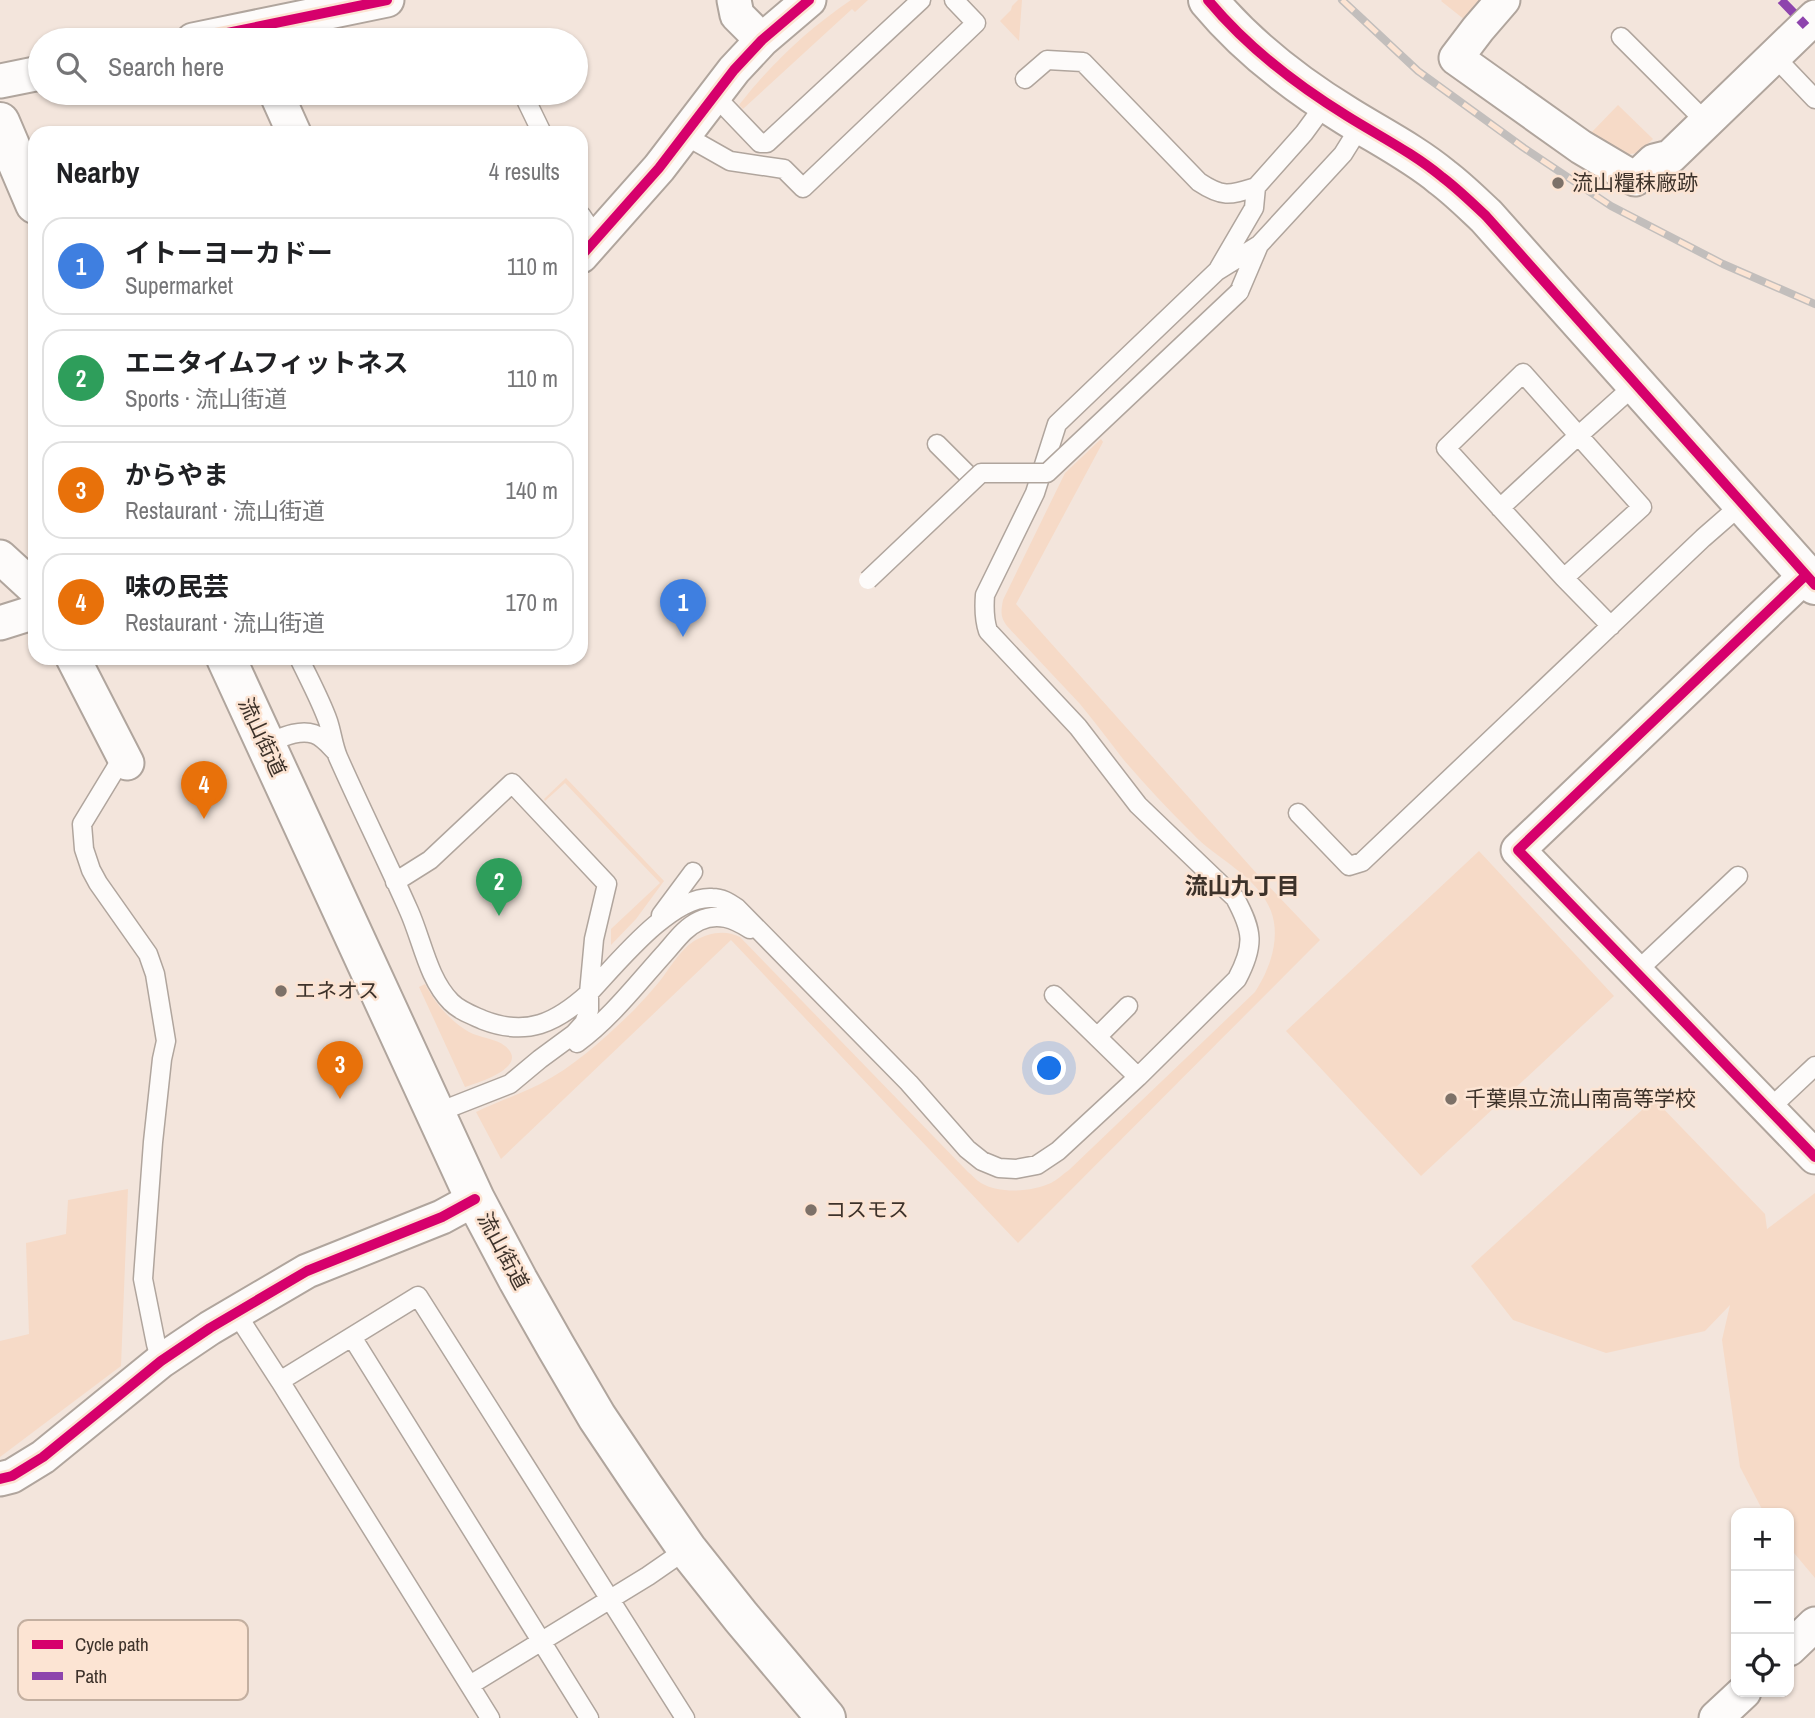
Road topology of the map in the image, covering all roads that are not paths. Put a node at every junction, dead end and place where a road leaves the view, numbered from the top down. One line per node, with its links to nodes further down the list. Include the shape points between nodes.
1 (387, 0): 9 (street)
2 (734, 0): 11 (street, via 737,15)
3 (809, 0): 11 (street)
4 (921, 0): 16 (lane, via 767,143 760,142)
5 (954, 0): 26 (lane, via 976,23 803,188 784,169 730,161)
6 (1208, 0): 18 (main road, via 1268,62)
7 (1503, 0): 22 (street, via 1456,58 1581,147 1635,179 1654,161 1670,157)
8 (1815, 17): 12 (street)
9 (276, 28)
10 (1621, 37): 22 (lane)
11 (762, 40): 16 (street)
12 (1774, 57): 17 (lane); 22 (street)
13 (28, 75): 15 (street)
14 (1025, 79): 27 (lane, via 1047,60 1083,62 1199,182 1222,194)
15 (0, 81)
16 (714, 95): 26 (street)
17 (1815, 99)
18 (1326, 103): 23 (main road); 27 (lane)
19 (282, 105): 24 (street)
20 (528, 105): 25 (lane)
21 (0, 122): 28 (main road)
22 (1706, 122)
23 (1362, 125): 30 (lane, via 1343,153); 32 (main road, via 1442,176 1486,216)
24 (292, 126)
25 (539, 126)
26 (684, 135): 29 (street, via 659,168)
27 (1256, 187): 31 (lane, via 1254,208)
28 (28, 188)
29 (588, 234)
30 (1259, 245): 31 (lane); 35 (lane, bridge, via 1239,292 1047,472 981,473)
31 (1217, 271): 64 (lane, via 1058,424 1034,493 985,595 988,631 1078,727 1138,805 1235,898 1245,917 1251,939 1237,979)
32 (1636, 384): 33 (lane); 36 (main road)
33 (1578, 435): 37 (lane); 37 (lane, via 1523,373 1446,448); 39 (lane, via 1642,507)
34 (937, 444): 35 (lane)
35 (973, 480): 40 (lane, bridge)
36 (1742, 504): 41 (main road); 45 (lane)
37 (1500, 508): 39 (lane)
38 (0, 557): 42 (street)
39 (1564, 578): 45 (lane)
40 (868, 580)
41 (1811, 580): 58 (street, via 1518,849)
42 (28, 583)
43 (28, 614): 44 (street)
44 (0, 623)
45 (1611, 626): 52 (lane, via 1362,862 1349,866)
46 (77, 665): 51 (street)
47 (229, 665): 49 (main road, 流山街道)
48 (302, 665): 50 (lane, via 328,720)
49 (265, 744): 50 (lane, via 297,732 314,734); 67 (main road, 流山街道)
50 (336, 752): 55 (lane)
51 (127, 763): 72 (lane, via 116,768 82,824 84,849 98,883 148,954 166,1041 153,1142 144,1279)
52 (1298, 813)
53 (693, 872): 56 (lane)
54 (1738, 876): 58 (lane)
55 (396, 881): 59 (lane, via 438,985 465,1013 506,1027 527,1027 558,1018); 59 (lane, via 430,860 512,783 607,884 594,939)
56 (650, 929): 57 (lane, via 691,901 709,897 737,908); 59 (lane)
57 (765, 938): 64 (lane, via 909,1083 967,1149 990,1165 1016,1169 1037,1165); 65 (lane, via 733,919 700,920 683,932 589,1035)
58 (1636, 972): 66 (street)
59 (589, 993): 65 (lane, via 584,1023)
60 (1054, 995): 62 (lane)
61 (1128, 1006): 62 (lane)
62 (1097, 1037): 64 (lane)
63 (1815, 1066): 66 (lane)
64 (1138, 1077)
65 (510, 1084): 67 (lane)
66 (1769, 1110): 68 (street)
67 (436, 1113): 69 (main road, 流山街道)
68 (1815, 1157)
69 (475, 1199): 70 (street, via 442,1217 307,1271); 75 (main road, 流山街道, via 597,1417)
70 (236, 1313): 72 (street); 73 (lane)
71 (352, 1337): 73 (lane); 76 (lane, via 418,1296); 78 (lane)
72 (162, 1361): 74 (street, via 43,1457)
73 (280, 1381): 80 (lane)
74 (0, 1479)
75 (687, 1549): 76 (lane); 85 (main road, 流山街道)
76 (610, 1599): 78 (lane); 84 (lane)
77 (1815, 1624): 79 (street)
78 (541, 1642): 80 (lane); 83 (lane)
79 (1794, 1644)
80 (470, 1685): 82 (lane)
81 (1739, 1697): 86 (street)
82 (491, 1718)
83 (589, 1718)
84 (685, 1718)
85 (826, 1718)
86 (1716, 1718)

